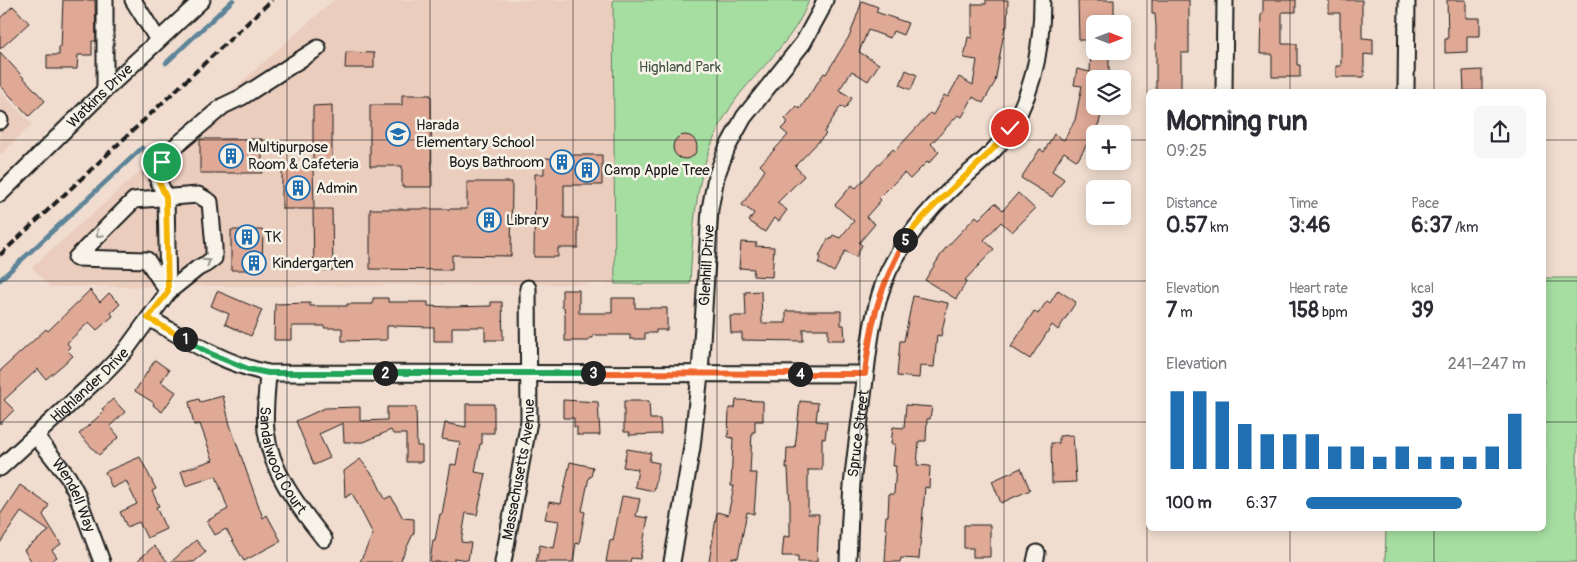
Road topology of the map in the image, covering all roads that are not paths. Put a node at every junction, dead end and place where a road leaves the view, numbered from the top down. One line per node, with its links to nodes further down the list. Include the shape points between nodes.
1 (105, 0): 12 (street)
2 (134, 0): 8 (street)
3 (202, 0): 8 (street, Watkins Drive)
4 (825, 0): 20 (street, Glenhill Drive, via 803,43 744,117 716,177 710,209)
5 (1042, 0): 21 (street, Spruce Street, via 1038,59 1020,110 994,151 931,208 906,240 888,273 878,301)
6 (1225, 0): 10 (street)
7 (1407, 0): 11 (street)
8 (158, 40): 12 (street, Watkins Drive)
9 (318, 48): 14 (street, via 224,106 163,157 158,180)
10 (1224, 89)
11 (1406, 89)
12 (105, 90): 13 (street, Watkins Drive)
13 (3, 186)
14 (166, 197): 16 (street); 16 (street, Highlander Drive, one-way to 14, via 214,258 214,247 210,202 198,195); 16 (street, one-way to 16, via 134,200 76,258 147,260)
15 (528, 288): 19 (street, Massachusetts Avenue)
16 (168, 292): 17 (street, Highlander Drive)
17 (148, 318): 18 (street, via 211,354 248,369); 22 (street, Highlander Drive, via 125,352)
18 (268, 373): 19 (street); 24 (street, Sandalwood Court, via 265,410 271,454 281,478)
19 (528, 373): 20 (street); 26 (street, Massachusetts Avenue, via 529,421)
20 (700, 374): 21 (street); 27 (street, Glenhill Drive, via 692,447)
21 (865, 374): 28 (street, Spruce Street, via 852,487)
22 (36, 436): 23 (street, Highlander Drive); 25 (street, Wendell Way, via 76,492)
23 (0, 468)
24 (324, 539)
25 (102, 562)
26 (503, 562)
27 (672, 562)
28 (848, 562)

